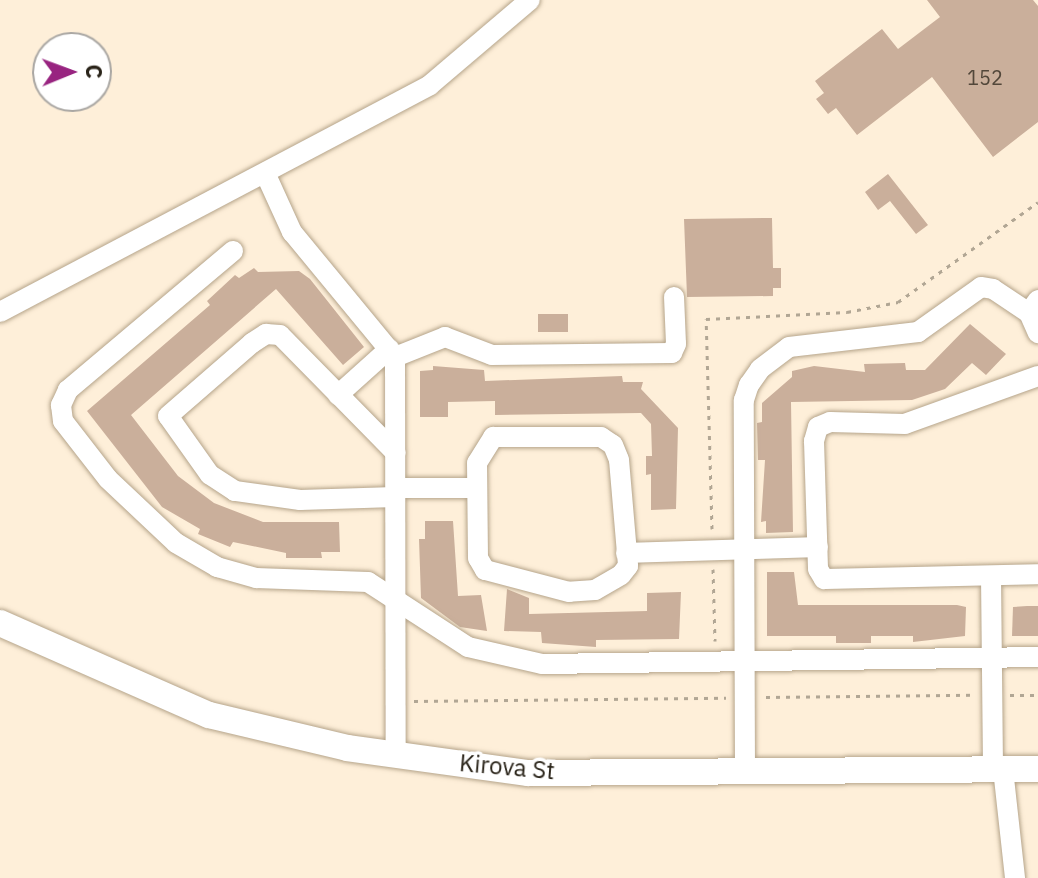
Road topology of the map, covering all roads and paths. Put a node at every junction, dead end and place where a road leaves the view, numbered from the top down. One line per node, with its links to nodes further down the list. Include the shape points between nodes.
1 (530, 0): 2 (street, via 430,85)
2 (266, 175): 7 (street); 9 (street, via 292,232)
3 (1038, 202): 17 (path, via 898,302 847,312 706,319)
4 (233, 251): 21 (street, via 68,390 61,405 63,421 108,479 176,543 217,567 256,578 368,582)
5 (674, 297): 9 (street, via 672,353 492,355 445,337)
6 (1034, 307): 8 (street); 16 (street, via 981,287 918,332 805,342 760,369 744,400)
7 (0, 312)
8 (1038, 333)
9 (392, 353): 11 (street); 12 (street)
10 (1038, 376): 15 (street, via 905,424 830,422 818,427)
11 (338, 395): 12 (street); 14 (street, via 280,335 266,334 168,416 168,422 210,475 235,491 300,500)
12 (396, 453): 14 (street)
13 (476, 488): 14 (street); 18 (street, via 478,558 485,570 569,592 595,590 621,575 628,566); 18 (street, via 477,463 493,437 601,437 613,445 619,460)
14 (396, 492): 21 (street)
15 (818, 547): 16 (street); 20 (street, via 824,579 840,582)
16 (744, 549): 17 (street); 26 (street)
17 (713, 550): 18 (street); 25 (path)
18 (626, 553)
19 (1038, 574): 20 (street)
20 (991, 576): 24 (street)
21 (396, 599): 25 (street, via 468,647 542,664); 30 (street)
22 (0, 623): 31 (main road, Kirova St, via 209,715)
23 (1038, 657): 24 (street)
24 (992, 659): 26 (street); 27 (street)
25 (716, 663): 26 (street)
26 (745, 663): 29 (street)
27 (992, 695): 28 (path); 29 (path); 32 (street)
28 (1038, 695)
29 (745, 698): 30 (path); 34 (street)
30 (396, 701): 31 (street)
31 (396, 755): 34 (main road, Kirova St, via 528,773)
32 (998, 769): 33 (main road, Kirova St); 34 (main road, Kirova St); 35 (street)
33 (1038, 769)
34 (745, 771)
35 (1015, 878)

